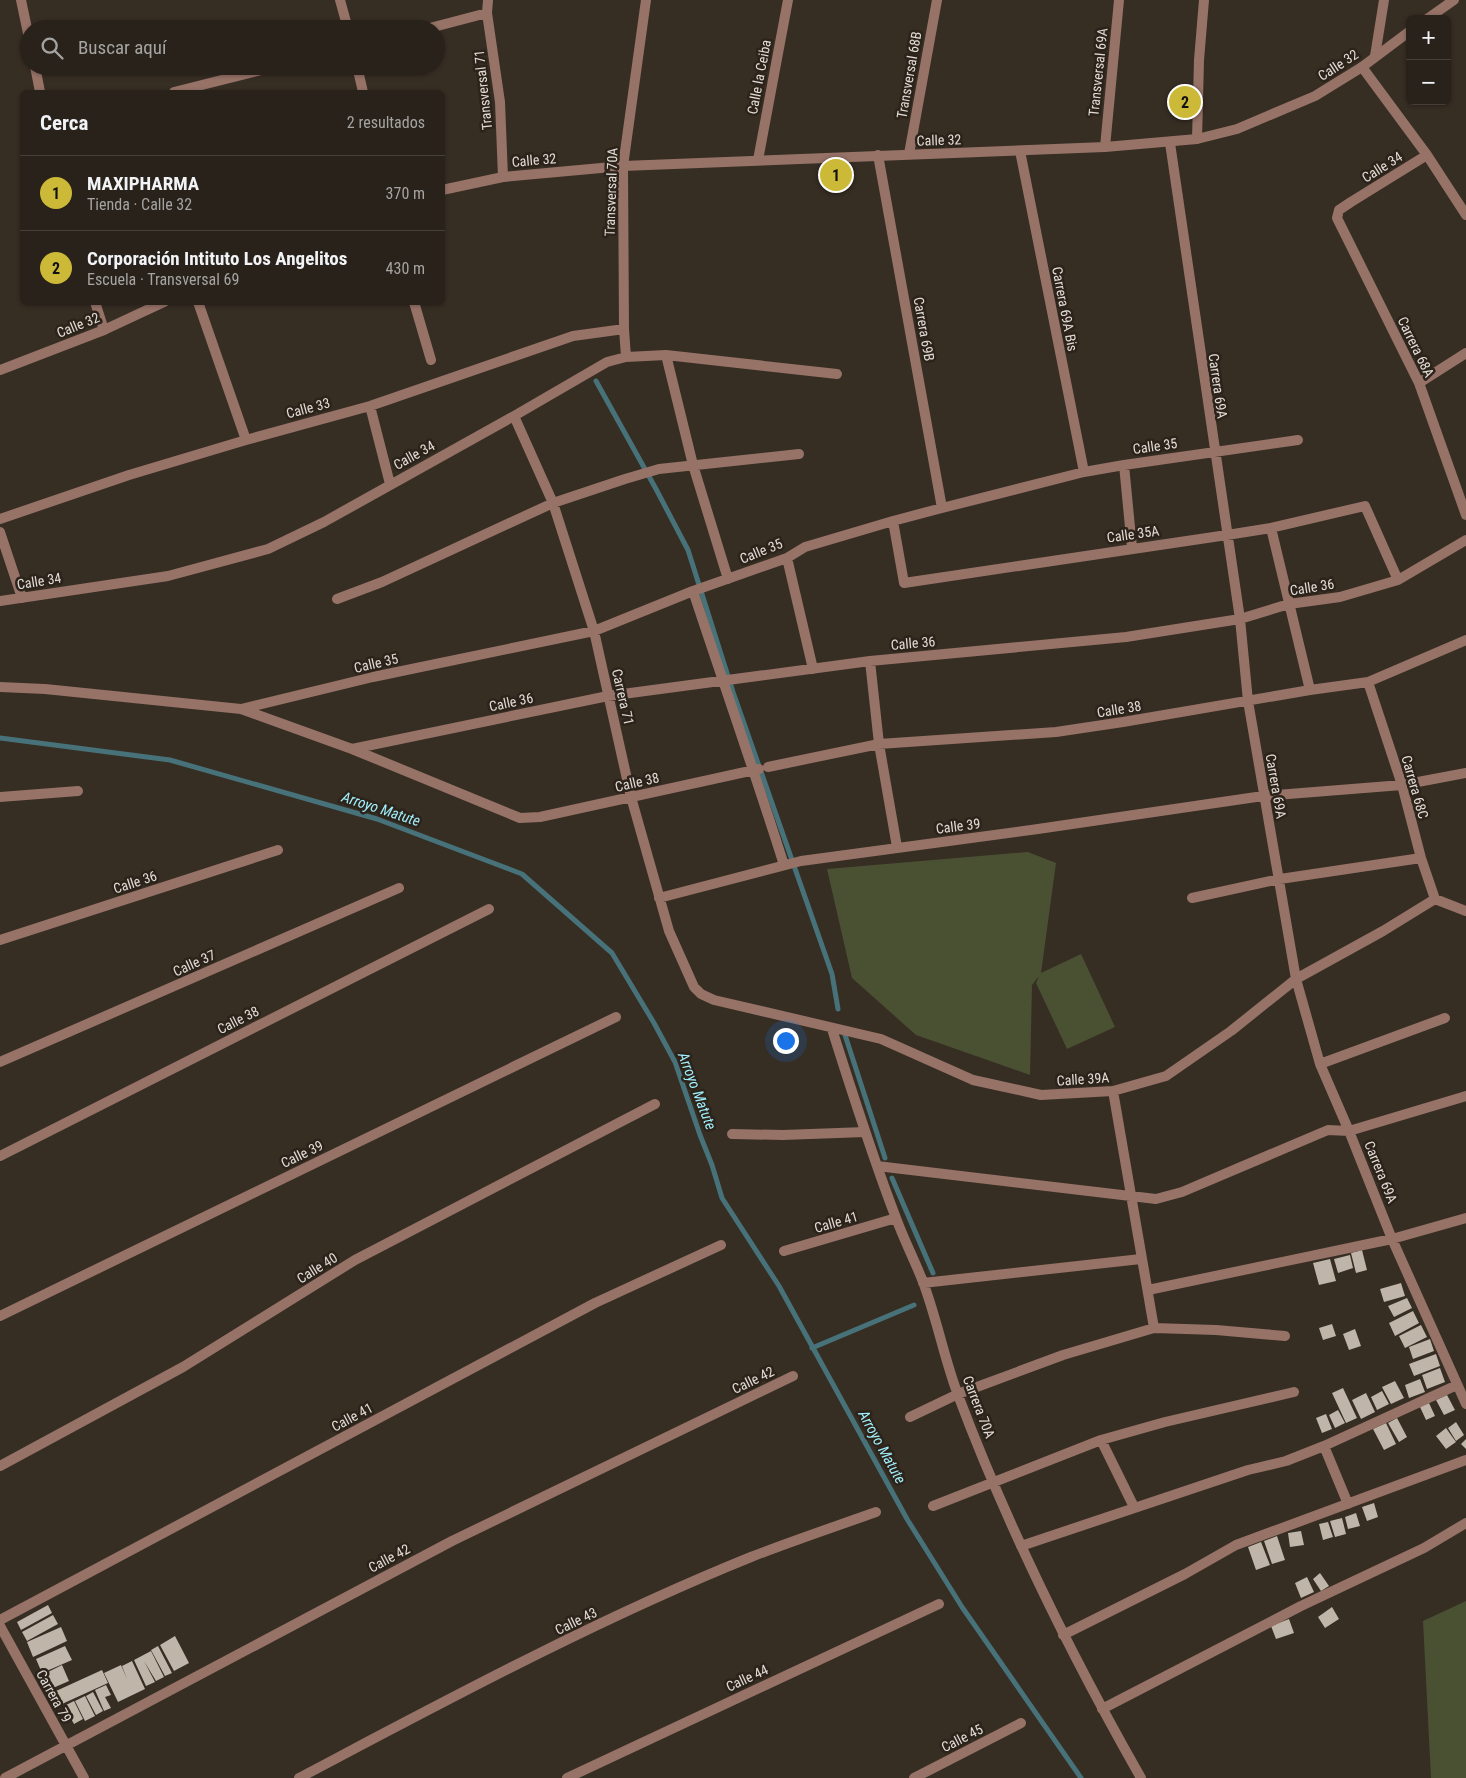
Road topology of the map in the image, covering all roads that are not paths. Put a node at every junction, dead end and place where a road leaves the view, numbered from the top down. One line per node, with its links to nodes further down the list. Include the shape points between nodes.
1 (21, 0): 13 (street)
2 (340, 0): 14 (street)
3 (488, 0): 11 (street, Transversal 71)
4 (646, 0): 33 (street, Transversal 70A)
5 (788, 0): 32 (street, Calle la Ceiba)
6 (937, 0): 29 (street, Transversal 68B)
7 (1119, 0): 27 (street, Transversal 69A)
8 (1204, 0): 25 (street)
9 (1384, 0): 17 (street)
10 (1454, 0): 12 (street)
11 (487, 13): 15 (street); 34 (street, Transversal 71, via 500,102)
12 (1433, 15)
13 (25, 20)
14 (346, 20)
15 (445, 24)
16 (1406, 35): 17 (street, Calle 32)
17 (1375, 56): 18 (street, Calle 32)
18 (1362, 67): 25 (street, Calle 32, via 1307,99 1237,128); 31 (street)
19 (37, 75): 22 (street)
20 (241, 75): 23 (street)
21 (360, 75): 24 (street)
22 (40, 90)
23 (182, 90)
24 (363, 90)
25 (1197, 139): 26 (street, Calle 32)
26 (1170, 143): 27 (street, Calle 32); 55 (street, Carrera 69A)
27 (1104, 147): 28 (street, Calle 32)
28 (1020, 151): 29 (street, Calle 32); 59 (street, Carrera 69A Bis)
29 (909, 154): 30 (street, Calle 32)
30 (878, 155): 32 (street, Calle 32); 62 (street, Carrera 69B)
31 (1427, 155): 36 (street, Calle 34); 37 (street)
32 (758, 160): 33 (street, Calle 32)
33 (623, 166): 34 (street, Calle 32); 42 (street, Transversal 70A)
34 (503, 177): 35 (street, Calle 32)
35 (445, 189)
36 (1351, 202): 50 (street, Carrera 68A, via 1339,210 1337,218)
37 (1466, 215)
38 (96, 305): 43 (street)
39 (158, 305): 43 (street, Calle 32)
40 (199, 305): 53 (street)
41 (415, 305): 47 (street)
42 (624, 329): 45 (street, Transversal 70A); 51 (street, Calle 33, via 573,336)
43 (104, 330): 48 (street, Calle 32)
44 (1466, 353): 50 (street)
45 (626, 356): 46 (street, Calle 34); 52 (street, Calle 34, via 586,372)
46 (666, 356): 49 (street, Calle 34); 57 (street)
47 (431, 360)
48 (0, 370)
49 (837, 374)
50 (1419, 383): 63 (street, Carrera 68A)
51 (370, 406): 53 (street, Calle 33); 60 (street)
52 (514, 416): 60 (street, Calle 34); 61 (street, Carrera 71)
53 (246, 440): 64 (street, Calle 33)
54 (1298, 440): 55 (street, Calle 35)
55 (1214, 452): 58 (street, Calle 35); 68 (street, Carrera 69A)
56 (799, 454): 57 (street)
57 (693, 465): 61 (street, via 643,474); 72 (street)
58 (1124, 465): 59 (street, Calle 35); 70 (street)
59 (1084, 472): 62 (street, Calle 35)
60 (390, 484): 75 (street, Calle 34, via 324,522 268,549 168,576)
61 (552, 503): 76 (street, via 382,582); 80 (street, Carrera 71)
62 (942, 508): 65 (street, Calle 35)
63 (1466, 515)
64 (0, 519)
65 (893, 521): 70 (street, Calle 35A, via 904,583); 71 (street, Calle 35, via 805,547)
66 (1271, 528): 68 (street, Calle 35A); 73 (street, Calle 35A, via 1365,506); 78 (street)
67 (0, 532): 75 (street)
68 (1226, 535): 70 (street, Calle 35A); 79 (street, Carrera 69A)
69 (1466, 540): 73 (street, Calle 36)
70 (1132, 548)
71 (788, 558): 72 (street, Calle 35); 83 (street)
72 (728, 579): 74 (street, Calle 35)
73 (1398, 580): 78 (street, Calle 36, via 1340,597)
74 (698, 589): 80 (street, Calle 35); 84 (street)
75 (22, 598): 77 (street, Calle 34)
76 (337, 599)
77 (0, 601)
78 (1289, 604): 79 (street, Calle 36); 87 (street)
79 (1240, 619): 82 (street, Calle 36, via 1126,637); 89 (street, Carrera 69A)
80 (594, 631): 88 (street, Carrera 71); 90 (street, Calle 35, via 373,677)
81 (1466, 640): 85 (street, Calle 38)
82 (870, 661): 83 (street, Calle 36); 91 (street)
83 (813, 668): 84 (street, Calle 36)
84 (728, 679): 88 (street, Calle 36); 93 (street)
85 (1368, 682): 87 (street, Calle 38); 95 (street, Carrera 68C)
86 (0, 687): 90 (street)
87 (1310, 690): 89 (street, Calle 38)
88 (608, 696): 92 (street, Calle 36); 99 (street, Carrera 71)
89 (1248, 701): 91 (street, Calle 38, via 1056,732); 97 (street, Carrera 69A)
90 (241, 710): 92 (street)
91 (879, 744): 93 (street, Calle 38); 100 (street)
92 (352, 749): 99 (street, Calle 38, via 520,818 540,817)
93 (760, 768): 99 (street, Calle 38); 103 (street)
94 (1466, 773): 95 (street, Calle 39)
95 (1402, 785): 97 (street, Calle 39); 102 (street, Carrera 68C)
96 (78, 791): 98 (street)
97 (1263, 796): 100 (street, Calle 39); 104 (street, Carrera 69A)
98 (0, 797)
99 (632, 797): 106 (street, Carrera 71)
100 (897, 847): 103 (street, Calle 39)
101 (278, 850): 111 (street, Calle 36)
102 (1421, 858): 104 (street); 108 (street, Carrera 68C)
103 (786, 865): 106 (street, Calle 39)
104 (1280, 879): 107 (street); 112 (street, Carrera 69A)
105 (399, 888): 117 (street, Calle 37)
106 (659, 898): 113 (street, Carrera 71, via 669,931)
107 (1192, 898)
108 (1435, 899): 110 (street); 112 (street, Calle 39A, via 1383,932)
109 (489, 909): 125 (street, Calle 38)
110 (1466, 911)
111 (0, 940)
112 (1296, 979): 118 (street, Carrera 69A); 119 (street, Calle 39A, via 1231,1032 1166,1076)
113 (694, 987): 116 (street, Calle 39A, via 714,1000)
114 (616, 1017): 136 (street, Calle 39)
115 (1445, 1018): 118 (street)
116 (832, 1029): 119 (street, Calle 39A, via 882,1039 973,1080 1041,1095); 123 (street, Carrera 70A)
117 (0, 1062)
118 (1320, 1064): 122 (street, Carrera 69A)
119 (1113, 1091): 127 (street)
120 (1466, 1096): 122 (street)
121 (655, 1104): 148 (street, Calle 40, via 355,1260 183,1367)
122 (1349, 1131): 127 (street, via 1328,1130 1182,1192 1156,1199); 130 (street, Carrera 69A)
123 (865, 1132): 124 (street); 126 (street, Carrera 70A)
124 (732, 1134)
125 (0, 1156)
126 (877, 1166): 127 (street); 128 (street, Carrera 70A)
127 (1130, 1194): 133 (street)
128 (896, 1218): 132 (street, Calle 41); 134 (street, Carrera 70A)
129 (1466, 1218): 130 (street)
130 (1392, 1238): 135 (street); 140 (street, Carrera 69A)
131 (721, 1246): 157 (street, Calle 41, via 595,1303)
132 (784, 1251)
133 (1141, 1259): 134 (street); 135 (street)
134 (923, 1283): 142 (street, Carrera 70A)
135 (1148, 1290): 137 (street)
136 (0, 1316)
137 (1154, 1328): 138 (street); 142 (street, via 1063,1355)
138 (1285, 1336)
139 (793, 1376): 162 (street, Calle 42, via 452,1541)
140 (1457, 1385): 143 (street, Carrera 69A); 146 (street)
141 (1294, 1392): 145 (street)
142 (958, 1394): 144 (street); 149 (street, Carrera 70A)
143 (1466, 1404)
144 (910, 1417)
145 (1101, 1440): 149 (street); 152 (street)
146 (1324, 1446): 150 (street); 152 (street, via 1286,1461)
147 (1466, 1460): 150 (street)
148 (0, 1466)
149 (994, 1481): 151 (street); 155 (street, Carrera 70A)
150 (1348, 1504): 159 (street, via 1236,1545)
151 (933, 1506)
152 (1134, 1507): 155 (street)
153 (876, 1512): 165 (street, Calle 43, via 751,1558 616,1617 487,1679)
154 (1466, 1523): 160 (street, via 1424,1548 1301,1606)
155 (1021, 1546): 159 (street, Carrera 70A)
156 (939, 1604): 166 (street, Calle 44)
157 (0, 1620)
158 (0, 1626): 162 (street, Carrera 79)
159 (1063, 1635): 160 (street, Carrera 70A)
160 (1102, 1710): 168 (street, Carrera 70A)
161 (1021, 1723): 167 (street, Calle 45)
162 (65, 1746): 163 (street, Calle 42); 164 (street, Carrera 79)
163 (5, 1778)
164 (84, 1778)
165 (299, 1778)
166 (567, 1778)
167 (914, 1778)
168 (1141, 1778)

